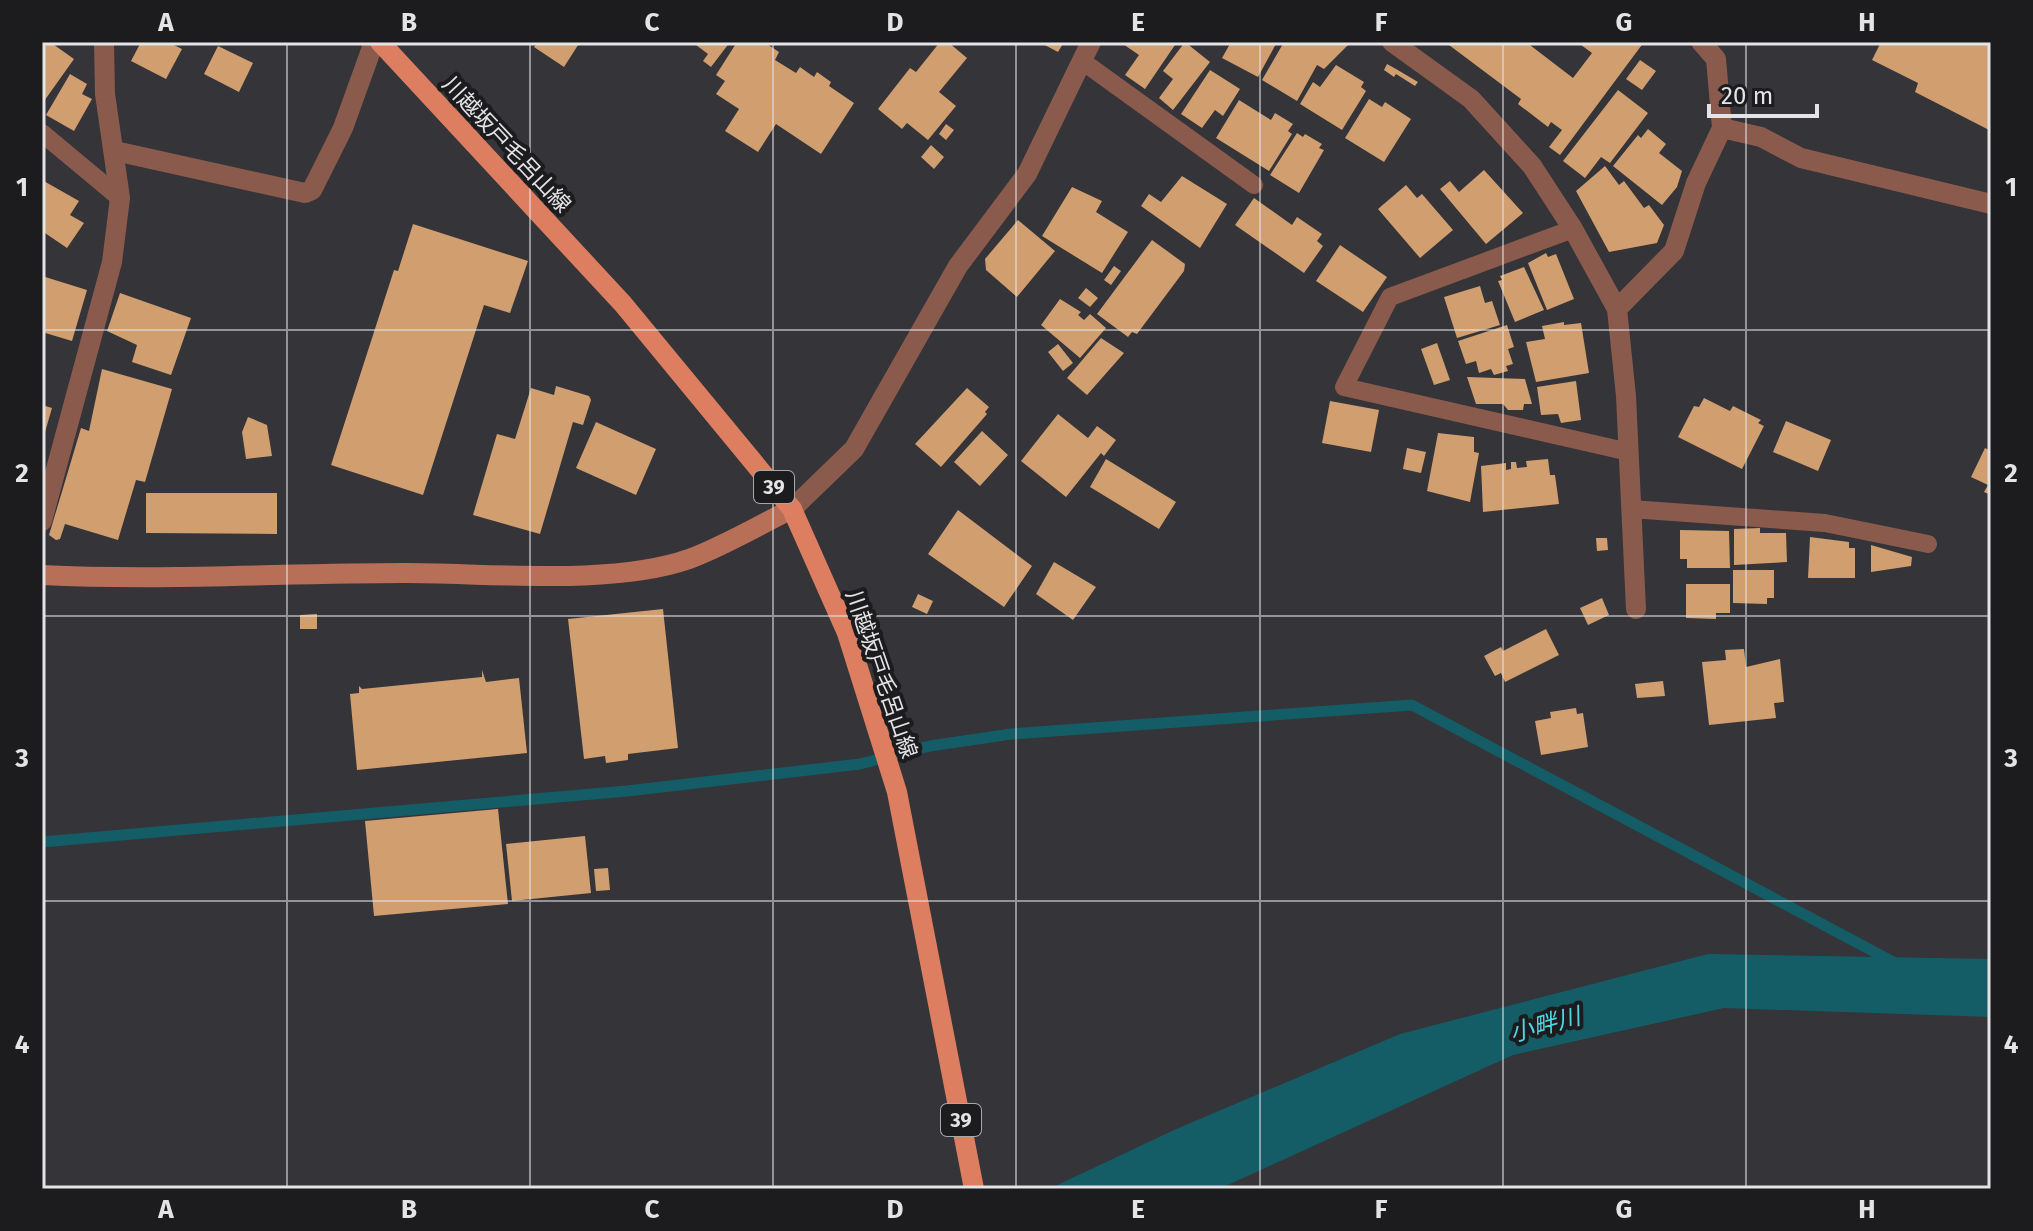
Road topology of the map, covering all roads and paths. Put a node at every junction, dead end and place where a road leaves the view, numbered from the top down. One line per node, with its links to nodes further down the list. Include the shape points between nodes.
1 (104, 42): 9 (street, via 105,94)
2 (374, 42): 9 (street, via 343,128 312,190 305,193)
3 (380, 42): 16 (main road, 川越坂戸毛呂山線 / 39, via 623,304)
4 (1392, 42): 13 (street, via 1471,99 1532,166)
5 (1701, 42): 7 (street, via 1716,59)
6 (1086, 52): 10 (lane); 16 (street, via 1027,174 958,266 854,449)
7 (1722, 128): 12 (street, via 1761,137 1801,158); 14 (street, via 1696,183 1674,251)
8 (42, 133): 11 (lane)
9 (115, 151): 11 (street)
10 (1254, 185)
11 (120, 198): 18 (street, via 112,262)
12 (1991, 204)
13 (1573, 229): 14 (street); 15 (lane, via 1390,297 1344,387)
14 (1617, 309): 15 (street)
15 (1629, 452): 17 (street)
16 (792, 509): 20 (street, via 688,559 638,570 146,580); 22 (main road, 川越坂戸毛呂山線 / 39, via 847,633 897,792)
17 (1631, 509): 19 (lane, via 1825,523); 21 (street)
18 (42, 521)
19 (1928, 544)
20 (42, 575)
21 (1636, 609)
22 (974, 1189)

